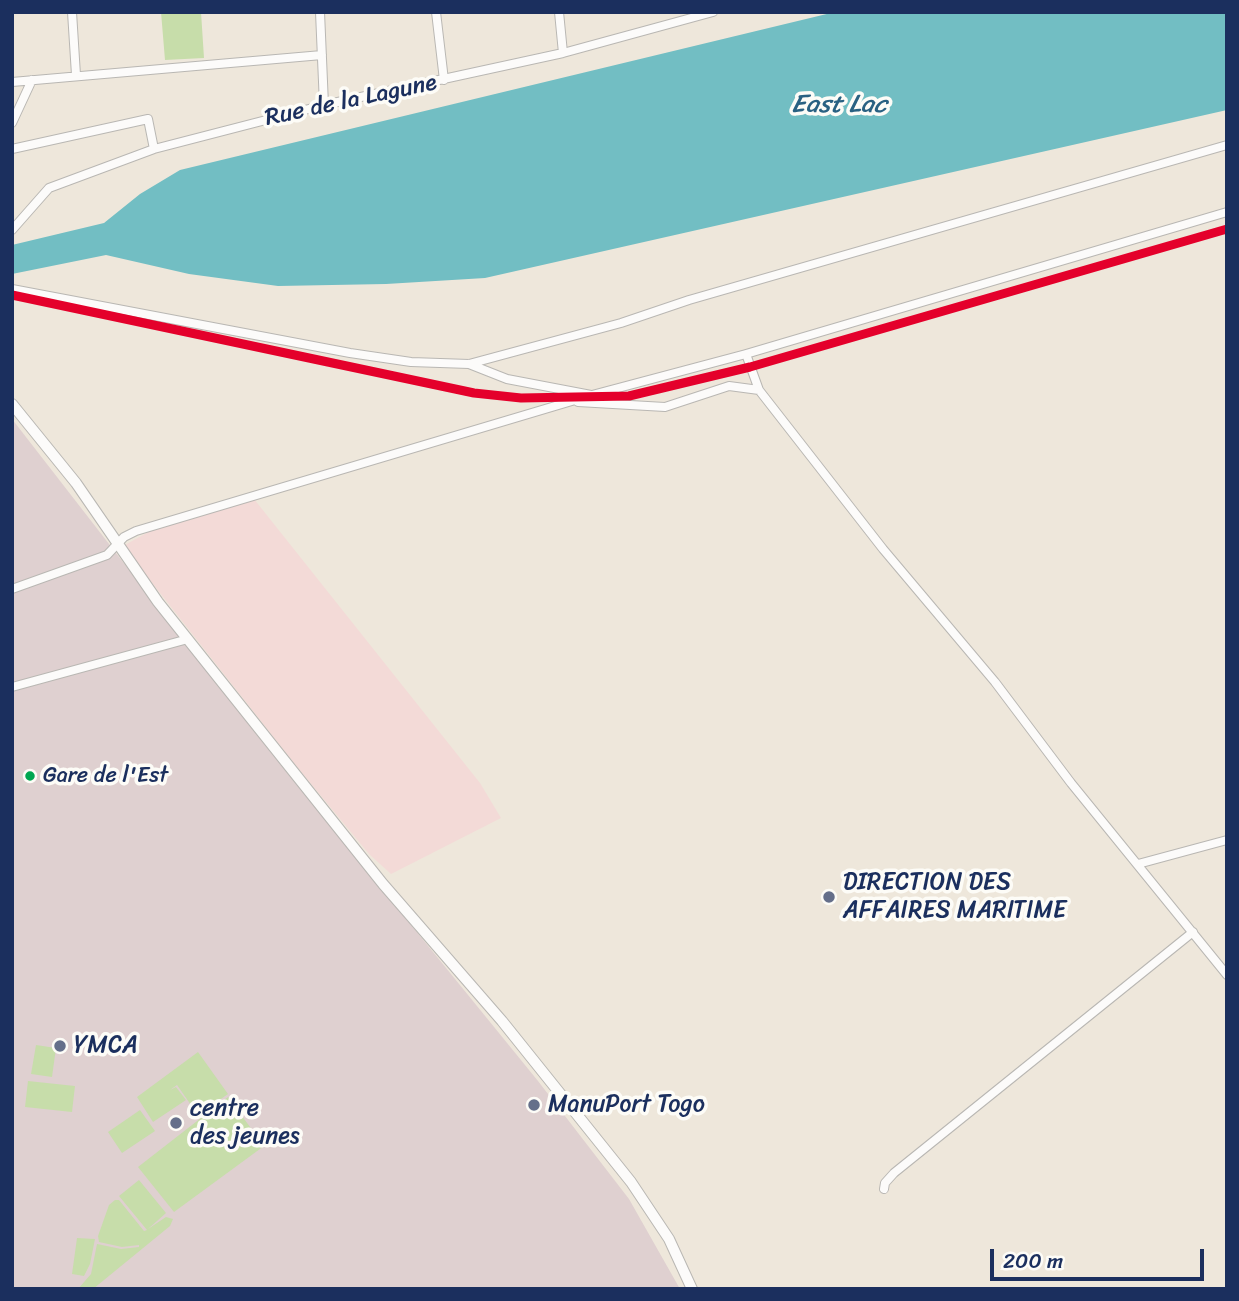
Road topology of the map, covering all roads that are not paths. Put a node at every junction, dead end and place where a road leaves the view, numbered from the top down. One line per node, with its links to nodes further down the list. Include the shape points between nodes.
1 (72, 12): 9 (street)
2 (320, 12): 8 (street)
3 (436, 12): 11 (street)
4 (559, 12): 7 (street)
5 (713, 12): 6 (street, Rue de la Lagune)
6 (684, 16): 7 (street, Rue de la Lagune)
7 (563, 53): 11 (street, Rue de la Lagune)
8 (323, 55): 9 (street); 13 (street)
9 (76, 75): 10 (street)
10 (32, 80): 12 (street); 14 (street)
11 (444, 80): 13 (street, Rue de la Lagune)
12 (12, 82)
13 (324, 105): 17 (street, Rue de la Lagune)
14 (12, 123)
15 (1227, 145): 22 (street)
16 (12, 149): 17 (street, via 148,119)
17 (154, 149): 19 (street, Rue de la Lagune, via 49,188)
18 (1227, 212): 21 (street)
19 (12, 230)
20 (12, 289): 22 (street, via 350,354)
21 (746, 354): 23 (street); 24 (street)
22 (469, 364): 24 (street, via 507,379)
23 (760, 390): 25 (street, via 729,386 666,407); 32 (street)
24 (592, 395): 25 (street)
25 (571, 402): 27 (street, via 136,531)
26 (12, 404): 27 (main road, via 76,483)
27 (116, 545): 28 (street, via 107,555); 29 (main road)
28 (12, 589)
29 (188, 639): 30 (street); 36 (main road, via 383,884 609,1154 669,1239)
30 (12, 687)
31 (1227, 840): 32 (street)
32 (1138, 864): 33 (street)
33 (1193, 932): 34 (street); 35 (street, via 894,1173)
34 (1227, 975)
35 (884, 1189)
36 (692, 1289)

